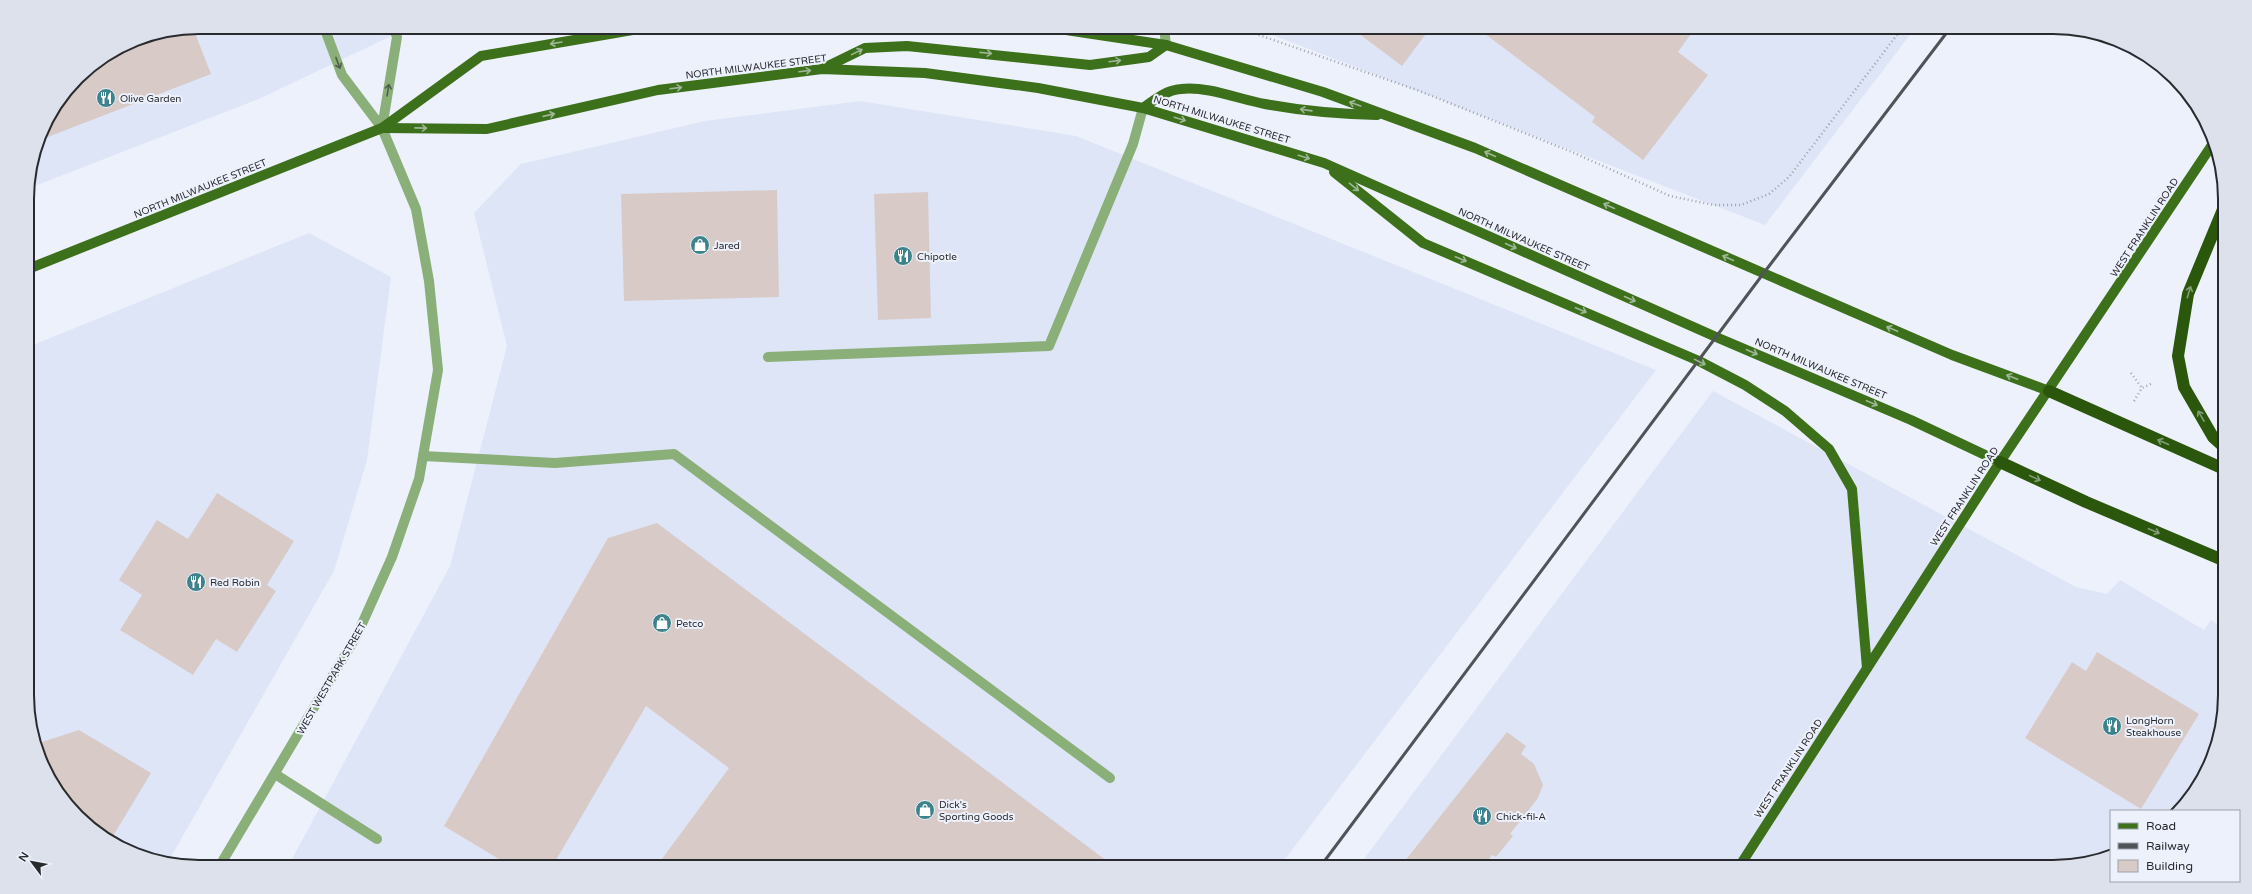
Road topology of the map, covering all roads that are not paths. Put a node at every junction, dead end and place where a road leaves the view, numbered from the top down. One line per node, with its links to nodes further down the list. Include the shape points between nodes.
1 (327, 34): 10 (street, WEST WESTPARK STREET, one-way to 10, via 342,75)
2 (396, 34): 10 (street, one-way to 2)
3 (609, 34): 10 (main road, NORTH MILWAUKEE STREET, one-way to 10, via 481,56)
4 (1113, 34): 6 (main road)
5 (1165, 34): 6 (street)
6 (1166, 45): 7 (main road, one-way to 6, via 865,48 907,46 1090,65 1149,57); 9 (main road, one-way to 6, via 1323,92)
7 (822, 69): 8 (main road, NORTH MILWAUKEE STREET, via 925,73 1038,88); 10 (main road, NORTH MILWAUKEE STREET, one-way to 7, via 487,130 658,90)
8 (1143, 108): 9 (main road, one-way to 8, via 1325,113 1272,106 1196,89 1179,89 1162,94); 12 (main road, NORTH MILWAUKEE STREET, one-way to 12); 15 (street, via 1133,144 1049,346)
9 (1387, 116): 16 (main road, one-way to 9, via 1952,355 1475,148)
10 (382, 128): 14 (main road, NORTH MILWAUKEE STREET); 18 (street, WEST WESTPARK STREET, via 416,209 429,281 438,370)
11 (2210, 148): 16 (main road, WEST FRANKLIN ROAD)
12 (1324, 163): 19 (main road, NORTH MILWAUKEE STREET, one-way to 19, via 1716,337 1911,420); 22 (main road, one-way to 22, via 1423,243 1705,364 1745,385 1785,411 1830,449 1852,489)
13 (2218, 222): 17 (highway, one-way to 13, via 2212,437 2184,387 2178,356 2188,294)
14 (34, 267)
15 (768, 357)
16 (2048, 391): 19 (main road, WEST FRANKLIN ROAD); 20 (highway, one-way to 16)
17 (2218, 442)
18 (423, 456): 23 (street, WEST WESTPARK STREET, via 419,479 392,557 357,636); 24 (street, via 555,463 674,454)
19 (2000, 462): 21 (highway, one-way to 21); 22 (main road, WEST FRANKLIN ROAD)
20 (2218, 466)
21 (2218, 558)
22 (1867, 668): 27 (main road, WEST FRANKLIN ROAD)
23 (275, 774): 25 (street); 26 (street, WEST WESTPARK STREET)
24 (1110, 778)
25 (377, 839)
26 (223, 860)
27 (1744, 860)

